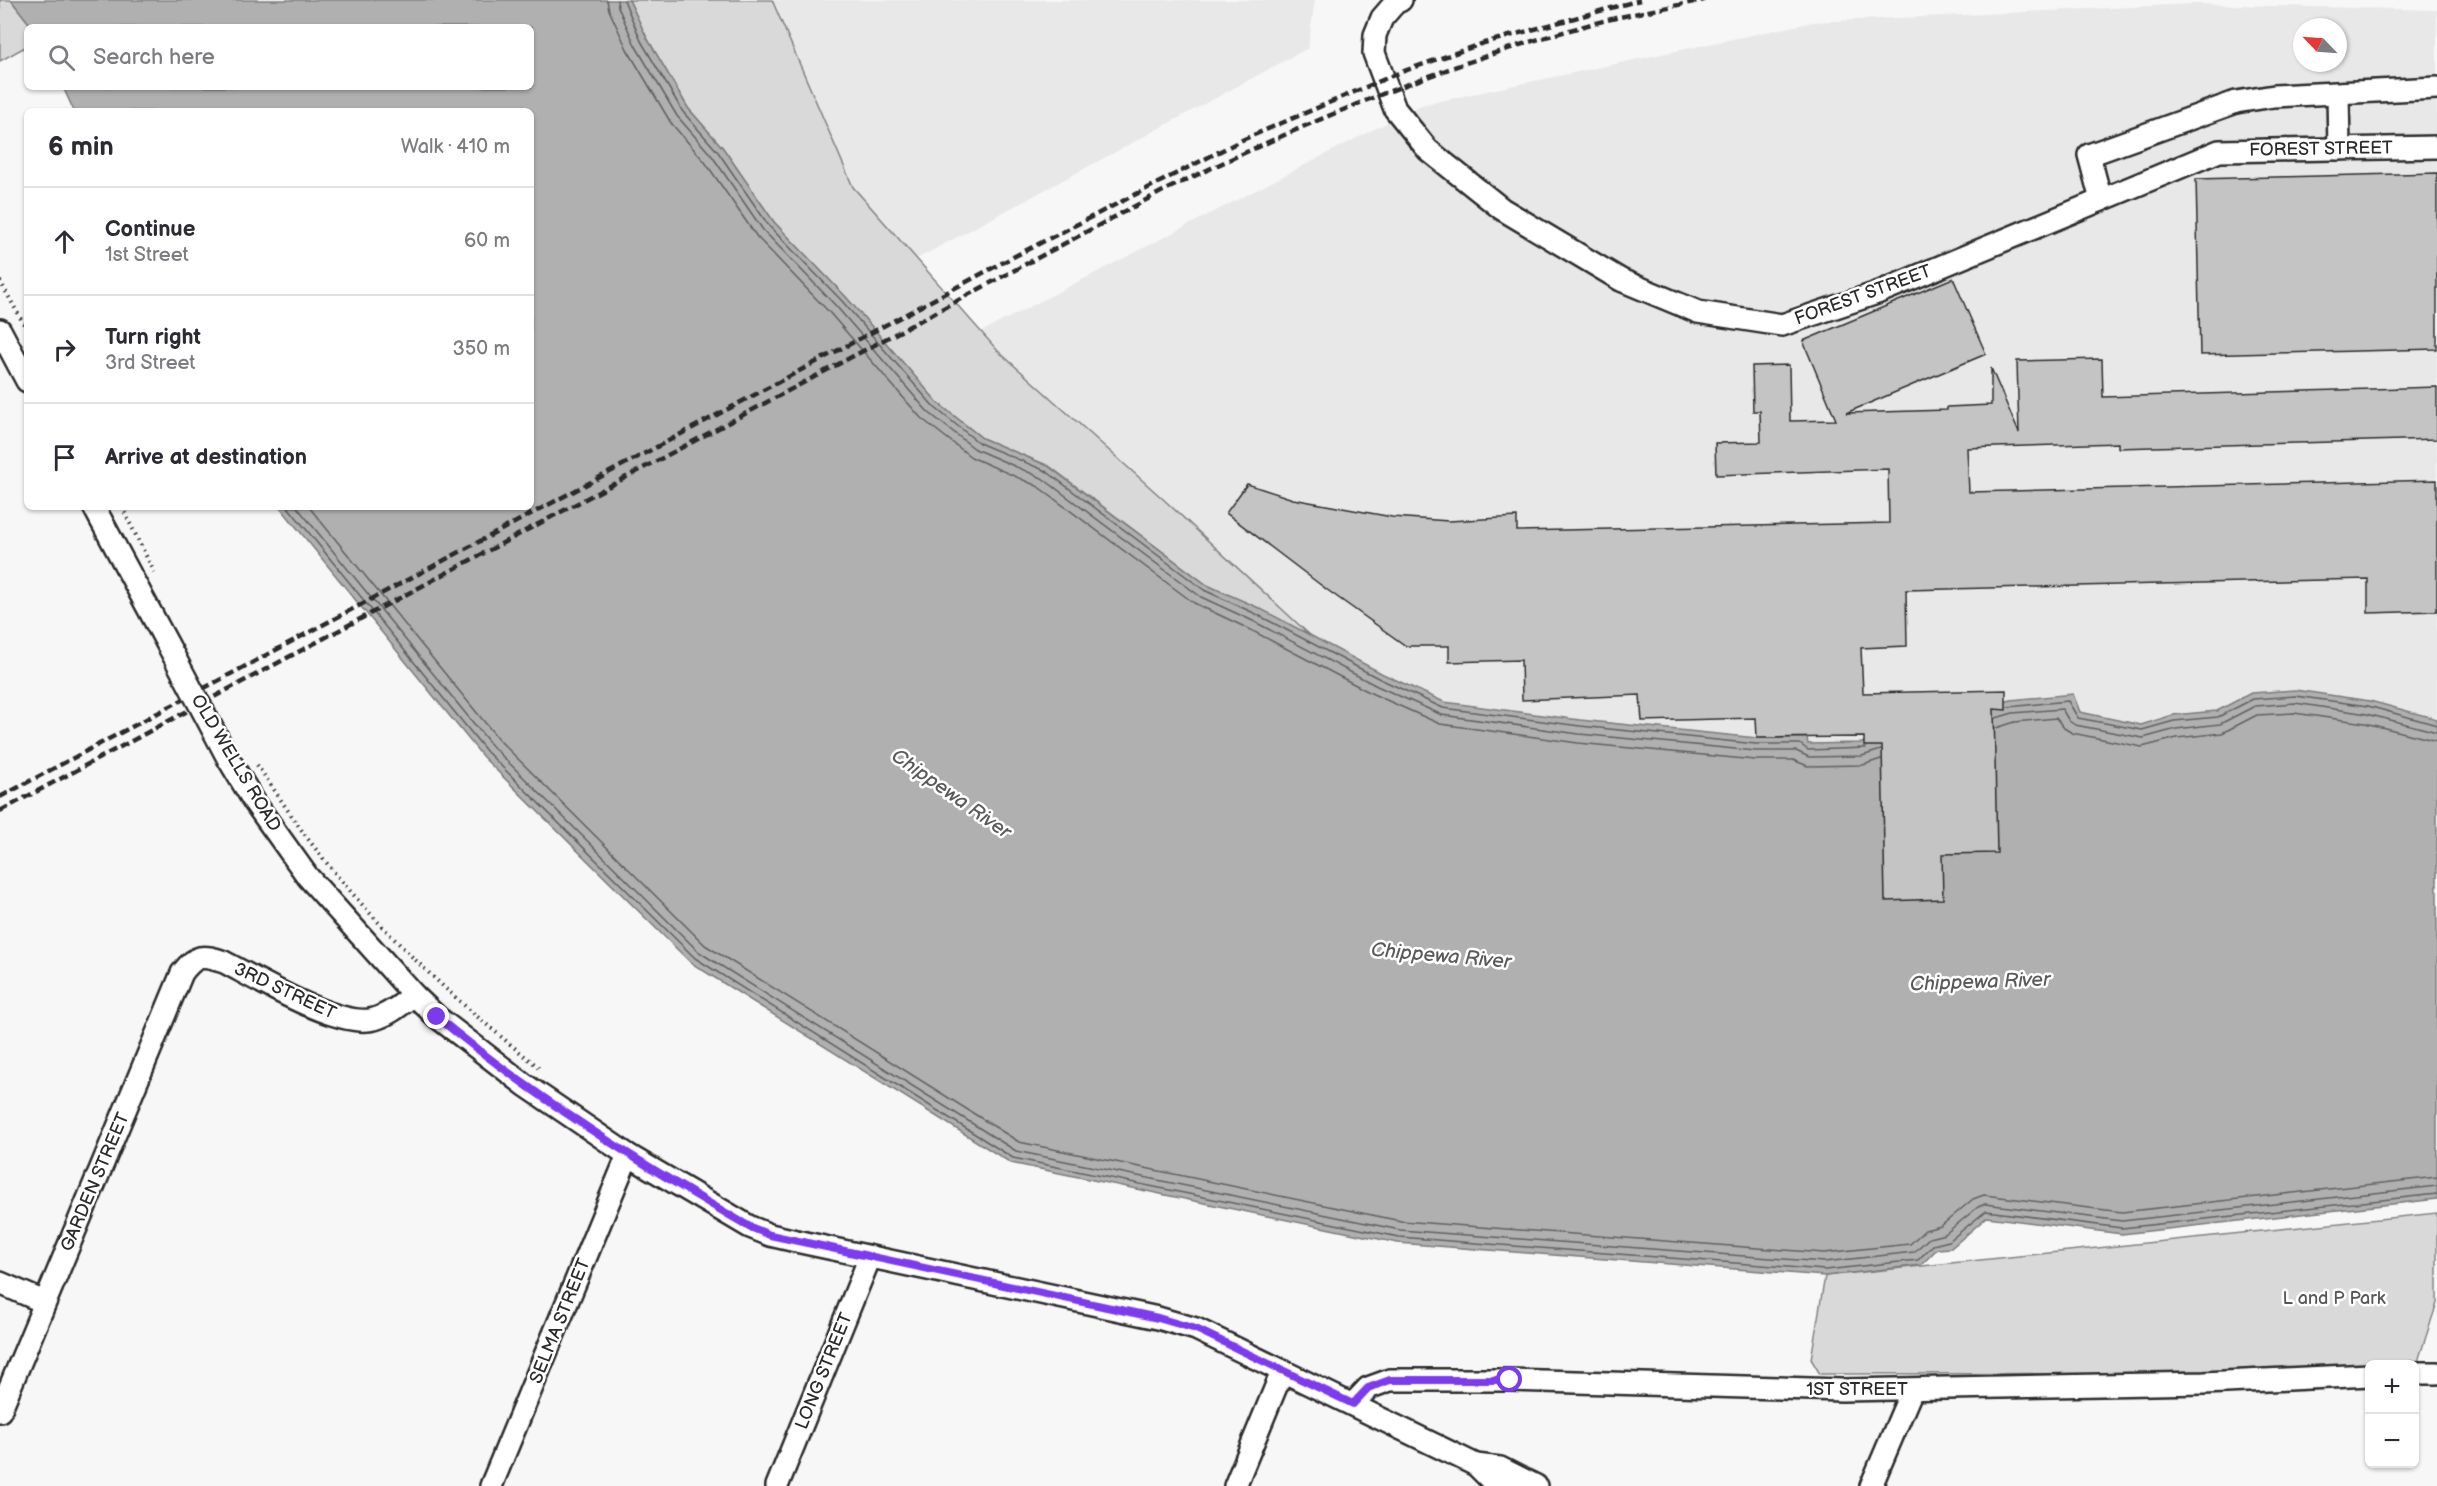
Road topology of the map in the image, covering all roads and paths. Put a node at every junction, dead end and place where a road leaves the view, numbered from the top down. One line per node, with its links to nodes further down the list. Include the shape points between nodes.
1 (1401, 0): 6 (street, FOREST STREET, via 1382,18 1375,35 1374,53 1395,109 1428,150 1502,209 1621,280 1698,312 1782,325 1877,293)
2 (2437, 88): 3 (street)
3 (2338, 94): 5 (street); 6 (street, via 2235,102 2089,155)
4 (2437, 147): 5 (street, FOREST STREET)
5 (2339, 149): 6 (street, FOREST STREET, via 2220,151)
6 (2101, 200)
7 (0, 281): 8 (path)
8 (24, 325)
9 (0, 331): 10 (street)
10 (24, 375)
11 (96, 510): 16 (street, OLD WELLS ROAD, bridge, via 255,803 308,876)
12 (123, 510): 13 (path)
13 (158, 581)
14 (256, 763): 17 (path, via 314,848 400,945 474,1015 536,1065 544,1077)
15 (196, 958): 16 (street, 3RD STREET, via 224,962 331,1015 357,1021 374,1019); 21 (street, GARDEN STREET, via 182,973)
16 (414, 995): 17 (street, via 468,1043)
17 (547, 1100): 18 (street)
18 (628, 1155): 19 (street, via 750,1227); 30 (street, SELMA STREET)
19 (870, 1257): 22 (street, via 1158,1318 1196,1329); 31 (street, LONG STREET)
20 (0, 1283): 21 (street)
21 (44, 1302): 28 (street, GARDEN STREET)
22 (1282, 1372): 27 (street); 32 (street)
23 (2419, 1373): 24 (street)
24 (2437, 1373)
25 (2365, 1376): 26 (street, 1ST STREET)
26 (1912, 1389): 27 (street, 1ST STREET, via 1390,1380 1368,1388); 35 (street)
27 (1353, 1404): 29 (street)
28 (0, 1410)
29 (1476, 1465): 33 (street); 34 (street, via 1500,1468)
30 (491, 1486)
31 (777, 1486)
32 (1235, 1486)
33 (1500, 1486)
34 (1536, 1486)
35 (1871, 1486)

